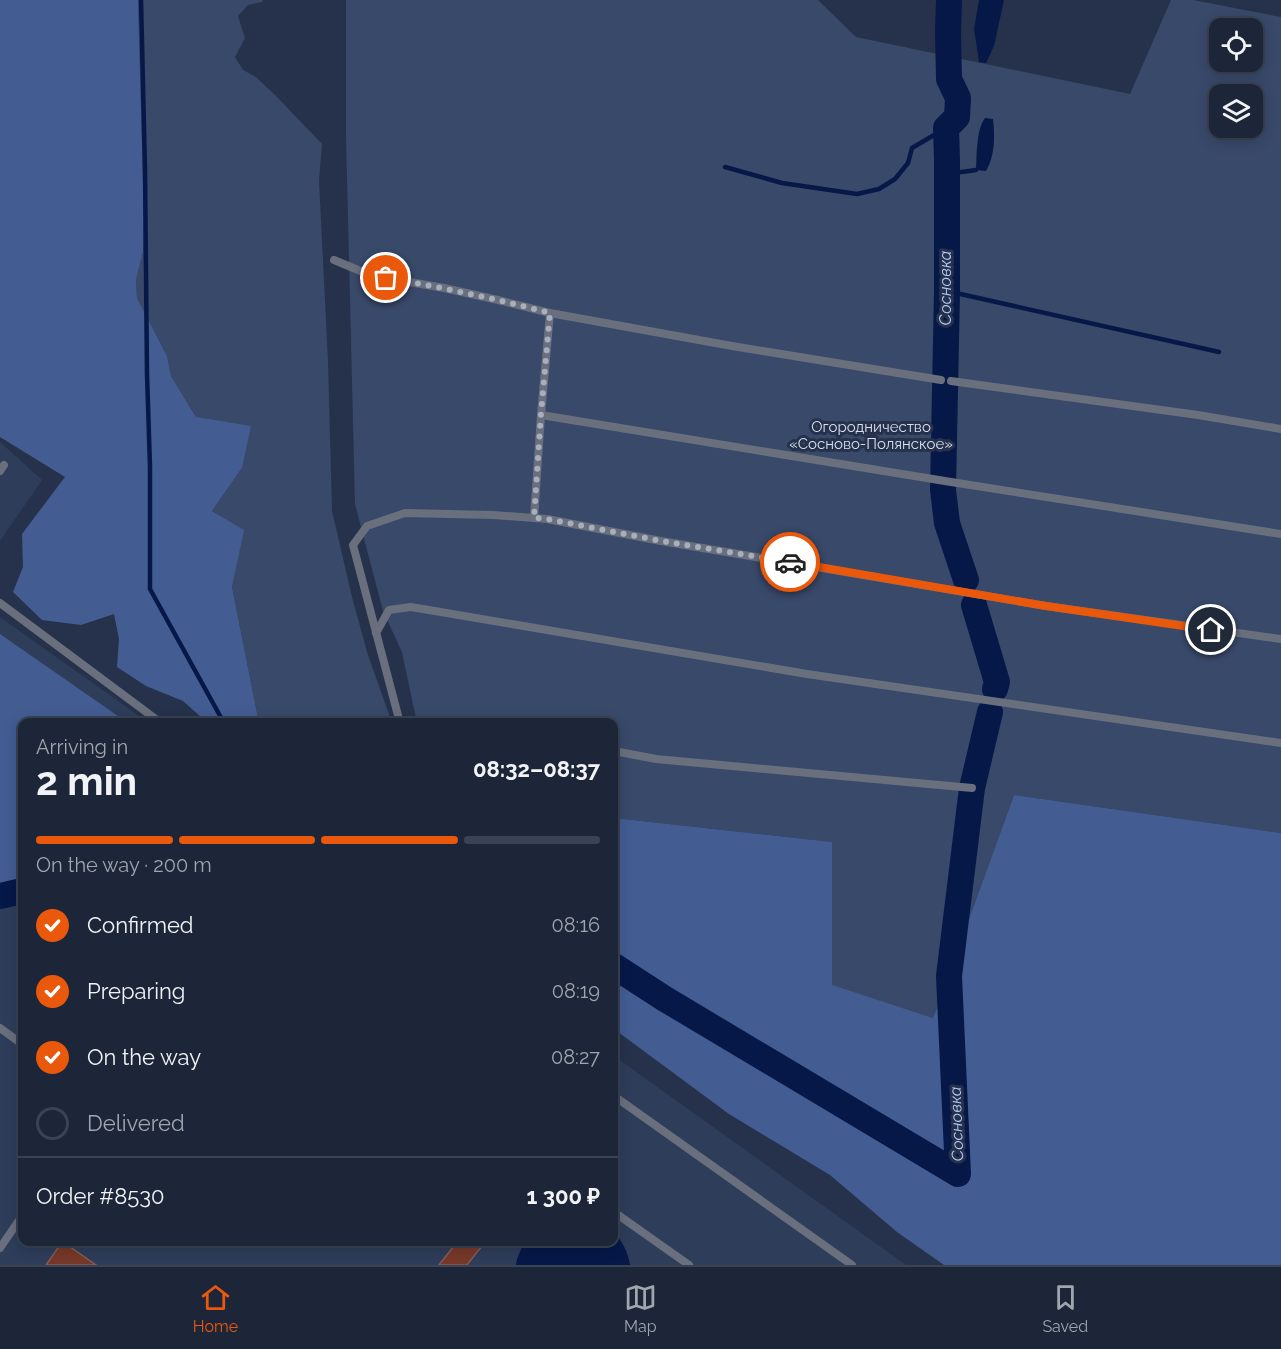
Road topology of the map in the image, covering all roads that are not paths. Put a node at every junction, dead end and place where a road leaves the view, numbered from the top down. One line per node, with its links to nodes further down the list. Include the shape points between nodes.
1 (334, 260): 2 (lane, via 370,275)
2 (550, 313): 3 (lane); 5 (lane)
3 (941, 380)
4 (951, 381): 6 (lane)
5 (541, 414): 7 (lane); 8 (lane)
6 (1281, 429)
7 (534, 518): 10 (lane, via 405,513 367,526 353,545); 11 (lane, via 1046,606)
8 (1281, 534)
9 (0, 603): 12 (lane)
10 (376, 633): 13 (lane); 14 (lane, via 389,610 411,607 807,674)
11 (1281, 639)
12 (154, 718)
13 (399, 718)
14 (1281, 743)
15 (618, 753): 16 (lane)
16 (972, 788)
17 (0, 1028): 18 (lane)
18 (18, 1041)
19 (618, 1099): 24 (lane)
20 (618, 1215): 23 (lane)
21 (18, 1222): 22 (lane)
22 (0, 1248)
23 (690, 1265)
24 (852, 1265)

